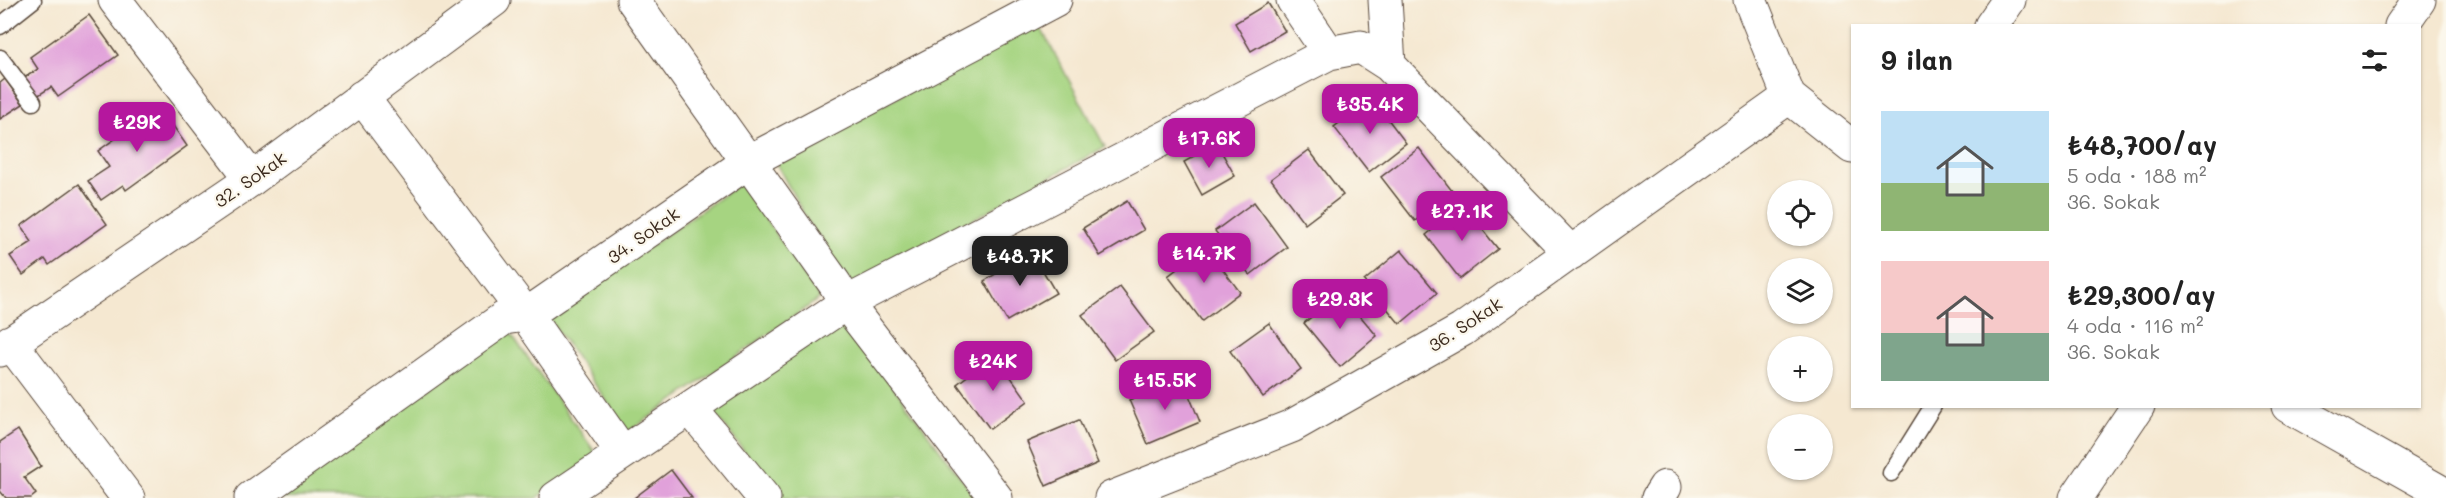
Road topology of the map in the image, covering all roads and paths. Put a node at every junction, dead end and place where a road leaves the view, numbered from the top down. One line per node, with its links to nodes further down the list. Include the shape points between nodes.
1 (33, 0): 13 (lane)
2 (115, 0): 22 (street)
3 (494, 0): 17 (street, 32. Sokak)
4 (633, 0): 21 (street)
5 (1055, 0): 21 (street, 34. Sokak)
6 (1293, 0): 14 (street)
7 (1385, 0): 16 (street)
8 (1750, 0): 18 (street)
9 (2009, 0): 11 (street)
10 (2419, 0): 12 (street)
11 (1992, 24)
12 (2402, 24)
13 (0, 26)
14 (1329, 53): 16 (street, via 1361,47); 24 (street)
15 (0, 58): 19 (lane)
16 (1389, 65): 23 (street)
17 (362, 97): 22 (street, 32. Sokak); 25 (street)
18 (1789, 97): 20 (street); 23 (street, 36. Sokak)
19 (33, 102)
20 (1851, 146)
21 (748, 162): 24 (street); 25 (street, 34. Sokak)
22 (252, 179): 26 (street, 32. Sokak)
23 (1571, 253): 39 (street, 36. Sokak, via 1462,330 1292,426)
24 (846, 303): 27 (street); 38 (street)
25 (526, 315): 31 (street); 35 (street, 34. Sokak, via 504,318)
26 (3, 339): 34 (street)
27 (690, 408): 31 (street); 37 (street)
28 (1932, 408): 32 (lane)
29 (2137, 408): 40 (street)
30 (2292, 408): 33 (street)
31 (622, 452): 36 (street)
32 (1891, 473)
33 (2446, 495)
34 (128, 498)
35 (251, 498)
36 (556, 498)
37 (764, 498)
38 (996, 498)
39 (1111, 498)
40 (2076, 498)

